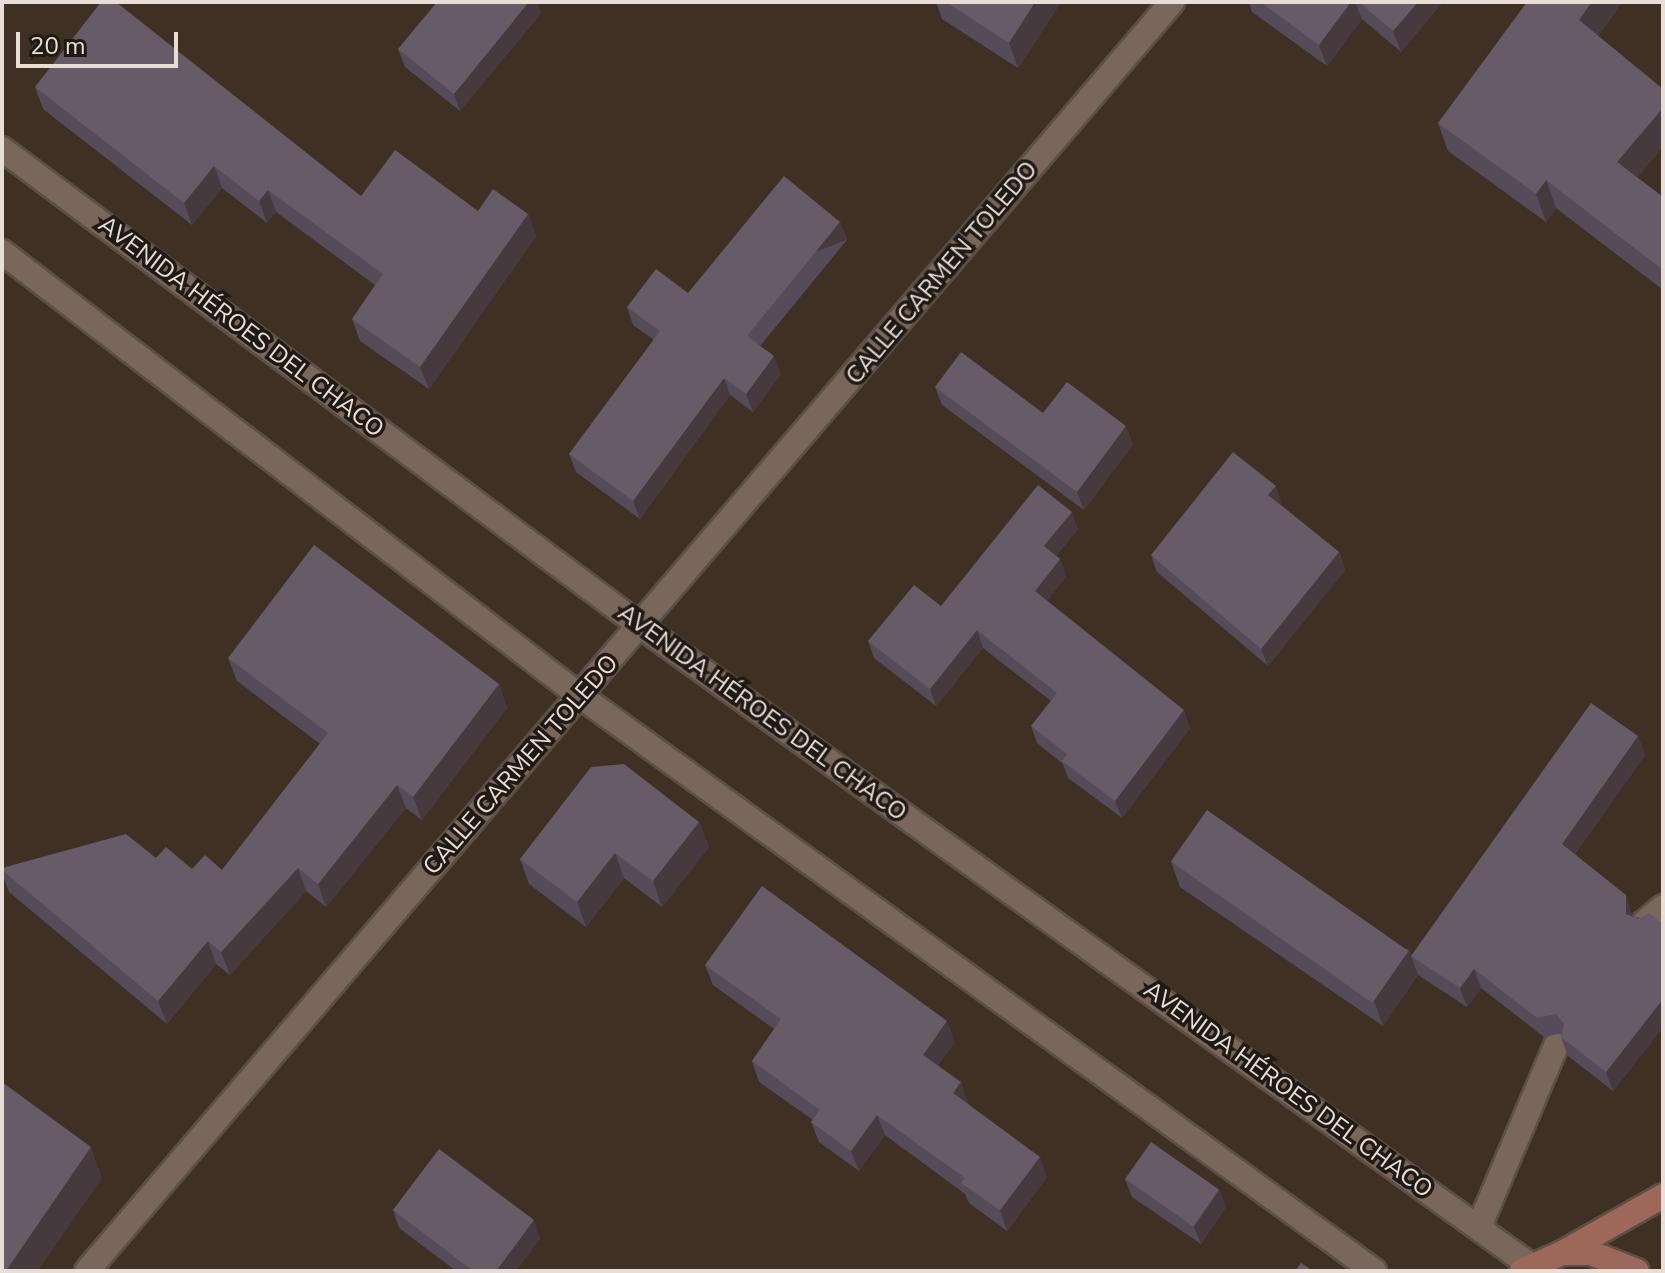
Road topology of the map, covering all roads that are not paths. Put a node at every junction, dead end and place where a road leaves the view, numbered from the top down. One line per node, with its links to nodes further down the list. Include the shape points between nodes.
1 (1172, 2): 4 (street, CALLE CARMEN TOLEDO)
2 (2, 149): 4 (street, AVENIDA HÉROES DEL CHACO)
3 (2, 252): 5 (street)
4 (642, 627): 5 (street, CALLE CARMEN TOLEDO); 10 (street, AVENIDA HÉROES DEL CHACO)
5 (579, 695): 13 (street, CALLE CARMEN TOLEDO); 14 (street)
6 (1663, 907): 7 (street)
7 (1644, 923)
8 (1556, 1046): 10 (street)
9 (1663, 1196): 11 (main road)
10 (1479, 1227): 12 (street, AVENIDA HÉROES DEL CHACO)
11 (1562, 1253): 12 (main road); 15 (main road, via 1591,1253)
12 (1526, 1268)
13 (87, 1271)
14 (1374, 1271)
15 (1637, 1271)

